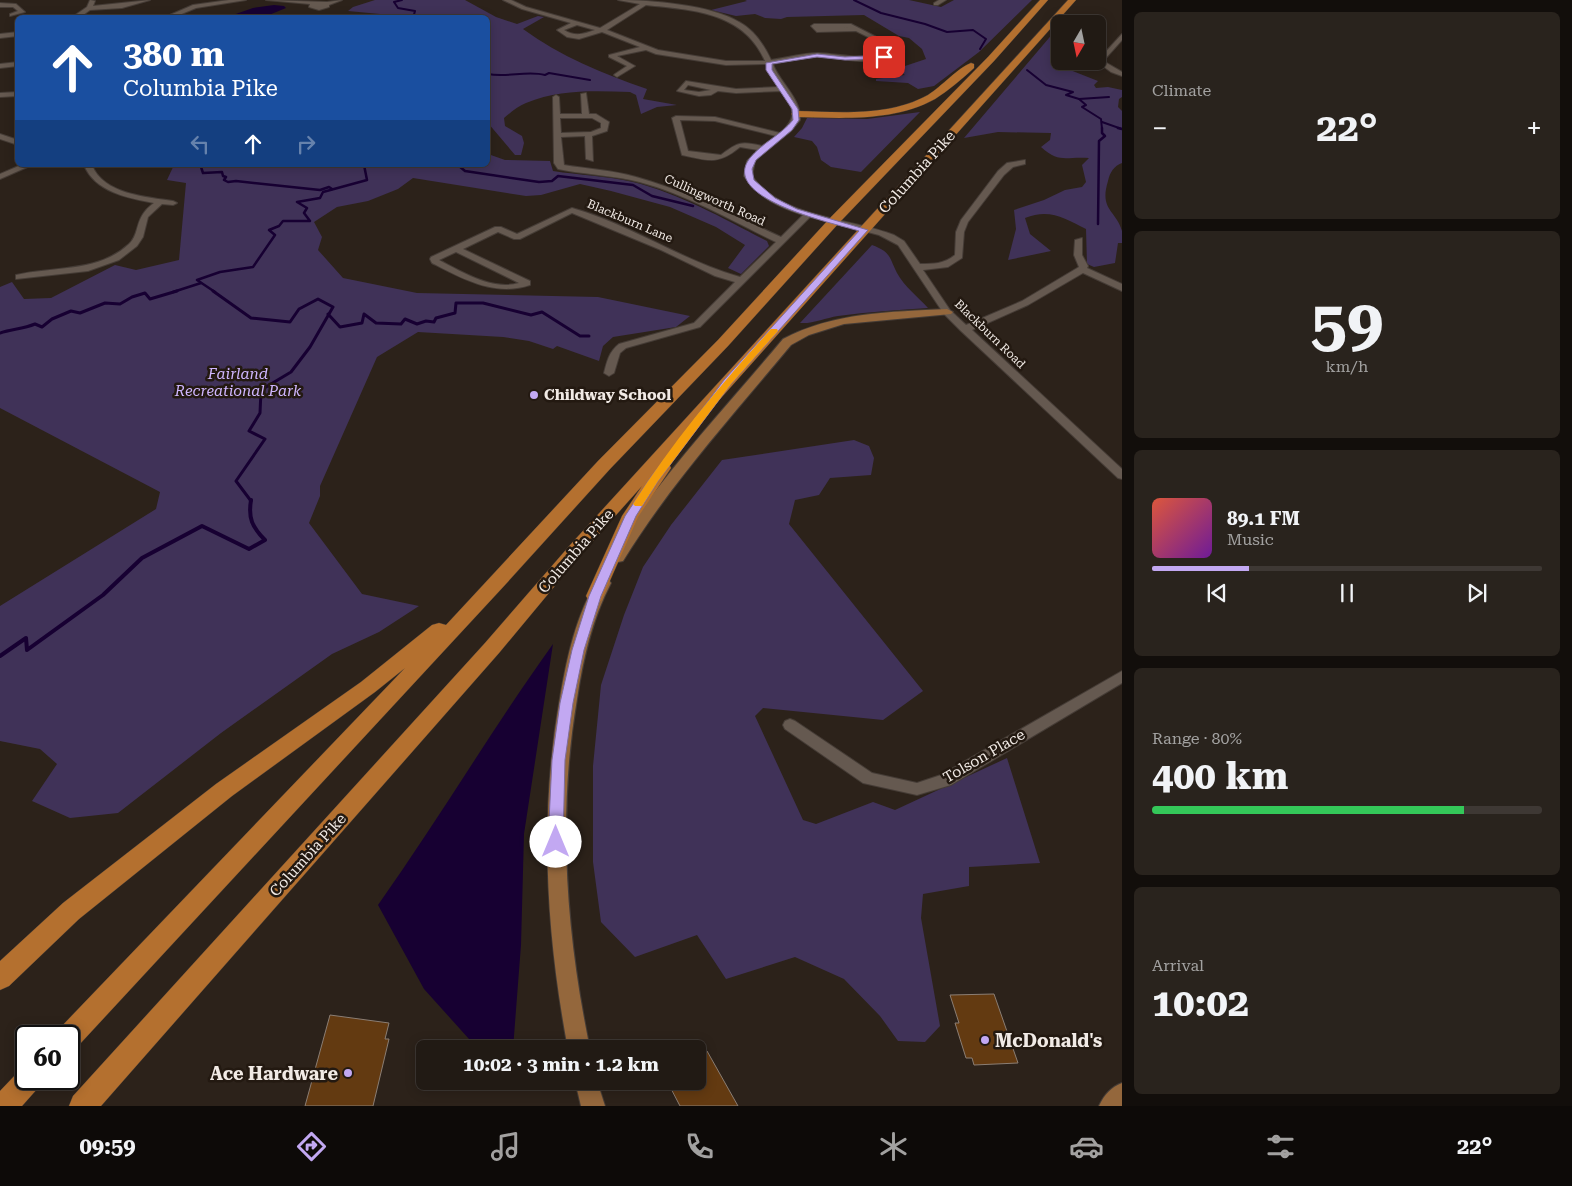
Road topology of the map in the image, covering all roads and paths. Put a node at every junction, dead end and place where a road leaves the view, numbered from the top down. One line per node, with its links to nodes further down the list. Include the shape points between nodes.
1 (92, 0): 14 (street)
2 (147, 0): 14 (street, via 122,6)
3 (243, 0): 17 (street, via 195,6)
4 (269, 0): 5 (street, via 325,8)
5 (339, 0)
6 (506, 0): 18 (street)
7 (622, 0): 11 (street)
8 (943, 0): 12 (street)
9 (1044, 0): 19 (highway, Columbia Pike)
10 (1072, 0): 58 (highway, Columbia Pike)
11 (645, 3): 21 (street, via 617,23); 26 (street, via 706,12 734,21 747,29)
12 (936, 4)
13 (0, 5): 15 (street, via 14,5 22,12)
14 (89, 8): 16 (street)
15 (12, 15)
16 (78, 15)
17 (173, 15)
18 (576, 23): 21 (street); 21 (street, via 560,30 580,37)
19 (1020, 26): 37 (highway, via 933,96 919,103 867,113); 57 (highway, Columbia Pike)
20 (857, 29): 20 (street, via 849,25 814,26 817,30); 26 (street, via 888,46 890,54 879,58 845,59 817,56)
21 (600, 30): 25 (street)
22 (15, 34): 23 (street)
23 (0, 36)
24 (1122, 36): 29 (street, via 1102,59 1113,71)
25 (645, 48): 26 (street, via 726,64); 30 (street, via 612,56 632,66)
26 (769, 63): 32 (street, via 769,70)
27 (15, 64): 28 (street)
28 (0, 66)
29 (1122, 74)
30 (617, 75)
31 (717, 89): 32 (street)
32 (783, 89): 37 (street)
33 (15, 94): 35 (street)
34 (584, 94): 38 (street)
35 (0, 95)
36 (556, 97): 39 (street, Cullingworth Road)
37 (796, 114): 42 (street, Blackburn Road, via 794,124)
38 (586, 115): 39 (street); 40 (street, via 605,122 602,131)
39 (557, 116): 41 (street, Cullingworth Road)
40 (588, 134): 41 (street); 49 (street)
41 (558, 135): 60 (street, Cullingworth Road, via 558,163 561,167 632,178 659,186)
42 (780, 135): 48 (street, Blackburn Road); 48 (street, via 715,119 676,118 686,153 720,158 738,145)
43 (0, 136): 45 (street)
44 (15, 137): 45 (street)
45 (8, 139): 46 (street); 47 (street)
46 (15, 141)
47 (0, 142)
48 (763, 149): 56 (street, Blackburn Road, via 750,163 750,181 772,199)
49 (590, 159)
50 (1022, 162): 62 (street, via 1010,165 1001,173 964,222 960,232 959,256 946,265)
51 (23, 167): 53 (street)
52 (89, 167): 54 (street, via 92,176 103,185)
53 (0, 177)
54 (161, 202): 55 (street); 64 (street, via 146,214 136,242 106,263 78,271)
55 (173, 203)
56 (808, 215): 57 (street, Blackburn Road); 60 (street)
57 (834, 222): 58 (street, Blackburn Road); 72 (highway, Columbia Pike)
58 (864, 230): 62 (street, Blackburn Road, via 896,240); 70 (highway, Columbia Pike)
59 (1079, 240): 63 (street, via 1078,255 1084,266)
60 (782, 241): 65 (street)
61 (456, 249): 61 (street, Blackburn Lane, via 506,273 527,283 520,287 483,285 434,261); 65 (street, Blackburn Lane, via 498,229 517,238 572,210 718,274)
62 (918, 267): 67 (street, Blackburn Road)
63 (1082, 269): 66 (street); 68 (street, via 1025,304)
64 (19, 277)
65 (742, 281): 69 (street, via 708,316 689,330 622,346 614,355)
66 (1122, 288)
67 (947, 312): 68 (street, Blackburn Road); 73 (main road, via 841,321 810,329 787,342 640,522)
68 (964, 329): 71 (street, Blackburn Road)
69 (609, 373)
70 (728, 382): 73 (highway, via 630,516); 83 (highway, Columbia Pike)
71 (1122, 475)
72 (498, 582): 76 (highway, via 408,656 224,790 71,911); 77 (highway, Columbia Pike)
73 (595, 596): 78 (main road, via 578,650 567,703 555,822 562,942)
74 (1122, 676): 75 (street, Tolson Place, via 946,780 917,789 868,779)
75 (790, 725)
76 (0, 978)
77 (80, 1025)
78 (577, 1040)
79 (19, 1090): 82 (highway)
80 (588, 1090): 84 (main road)
81 (1122, 1094): 85 (main road)
82 (4, 1106)
83 (84, 1106)
84 (592, 1106)
85 (1111, 1106)

